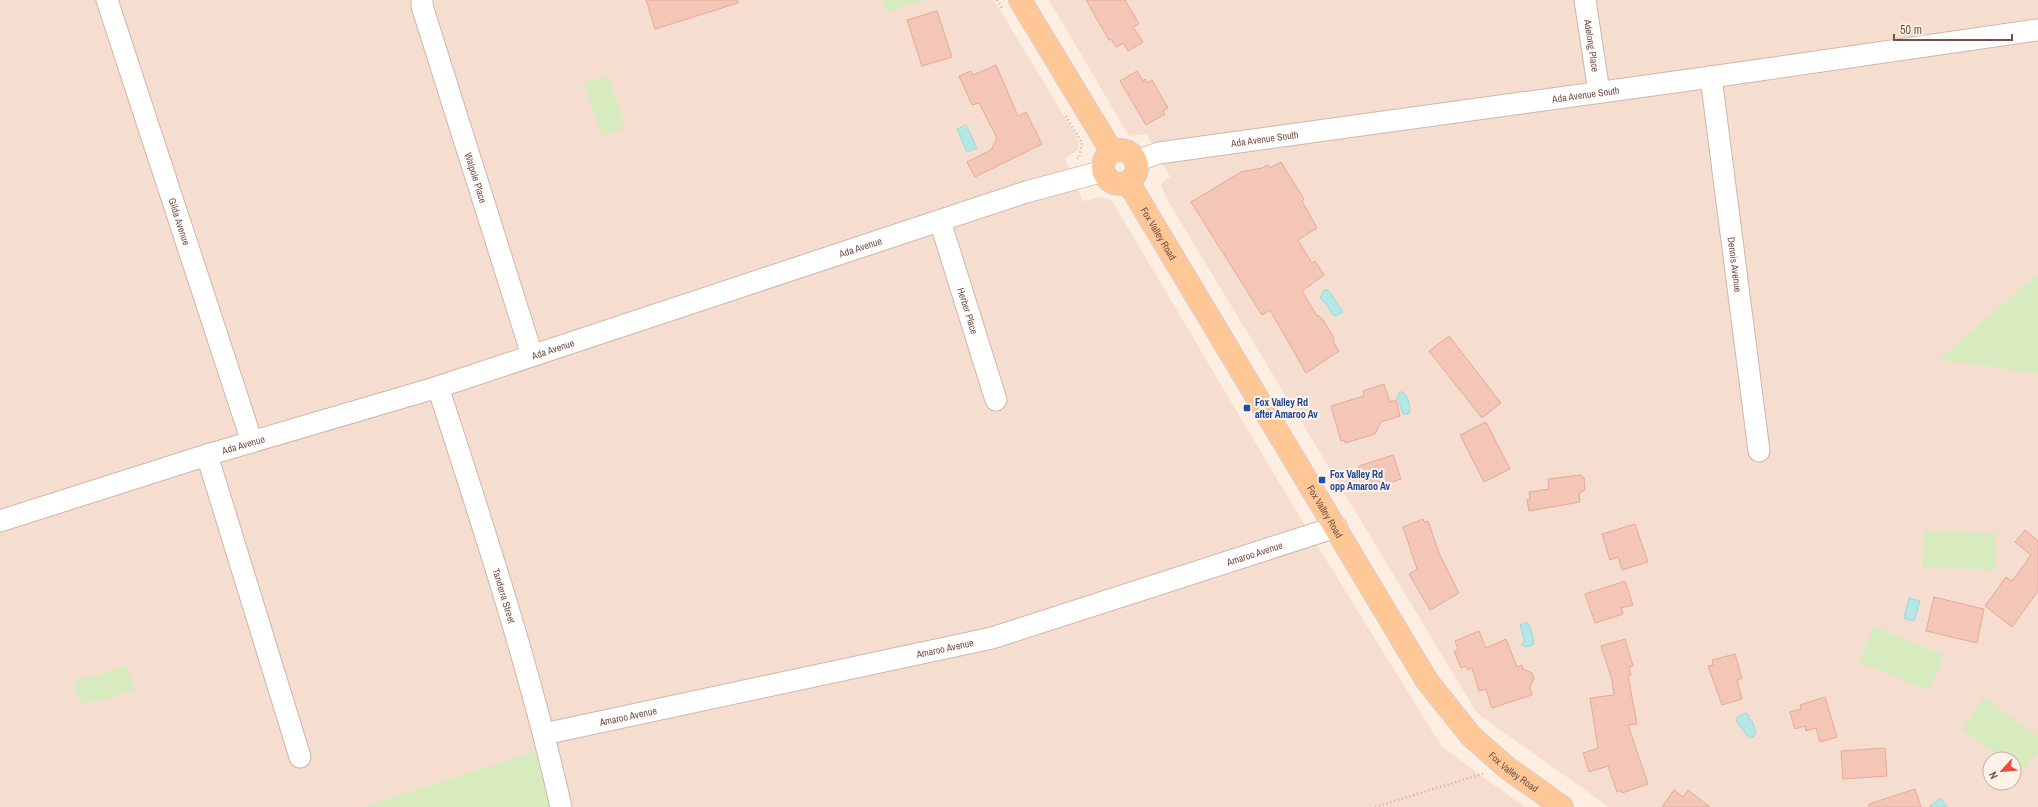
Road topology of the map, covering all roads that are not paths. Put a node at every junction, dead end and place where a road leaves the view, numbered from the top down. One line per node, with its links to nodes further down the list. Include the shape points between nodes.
1 (107, 0): 15 (street, Gilda Avenue)
2 (422, 0): 12 (street, Walpole Place)
3 (1585, 0): 7 (street, Adelong Place)
4 (1013, 6): 9 (main road)
5 (2036, 30): 6 (street, Ada Avenue South)
6 (1711, 77): 7 (street, Ada Avenue South); 16 (street, Dennis Avenue)
7 (1598, 92): 8 (street, Ada Avenue South, via 1159,153)
8 (1136, 161): 9 (main road, via 1126,151); 10 (main road, via 1136,173)
9 (1108, 162): 10 (main road, via 1106,176 1113,183); 11 (street, Ada Avenue, via 1071,178)
10 (1128, 182): 19 (main road, Fox Valley Road)
11 (940, 221): 12 (street, Ada Avenue); 14 (street, Herber Place)
12 (532, 355): 13 (street, Ada Avenue)
13 (438, 387): 15 (street, Ada Avenue); 20 (street, Tanderra Street, via 485,532)
14 (996, 400)
15 (252, 442): 17 (street, Ada Avenue)
16 (1759, 451)
17 (207, 455): 18 (street, Ada Avenue); 21 (street)
18 (1, 517)
19 (1336, 527): 20 (street, Amaroo Avenue, via 992,638); 23 (main road, Fox Valley Road, via 1407,650 1461,726 1506,766)
20 (544, 734): 22 (street, Tanderra Street)
21 (300, 757)
22 (560, 807)
23 (1562, 807)

